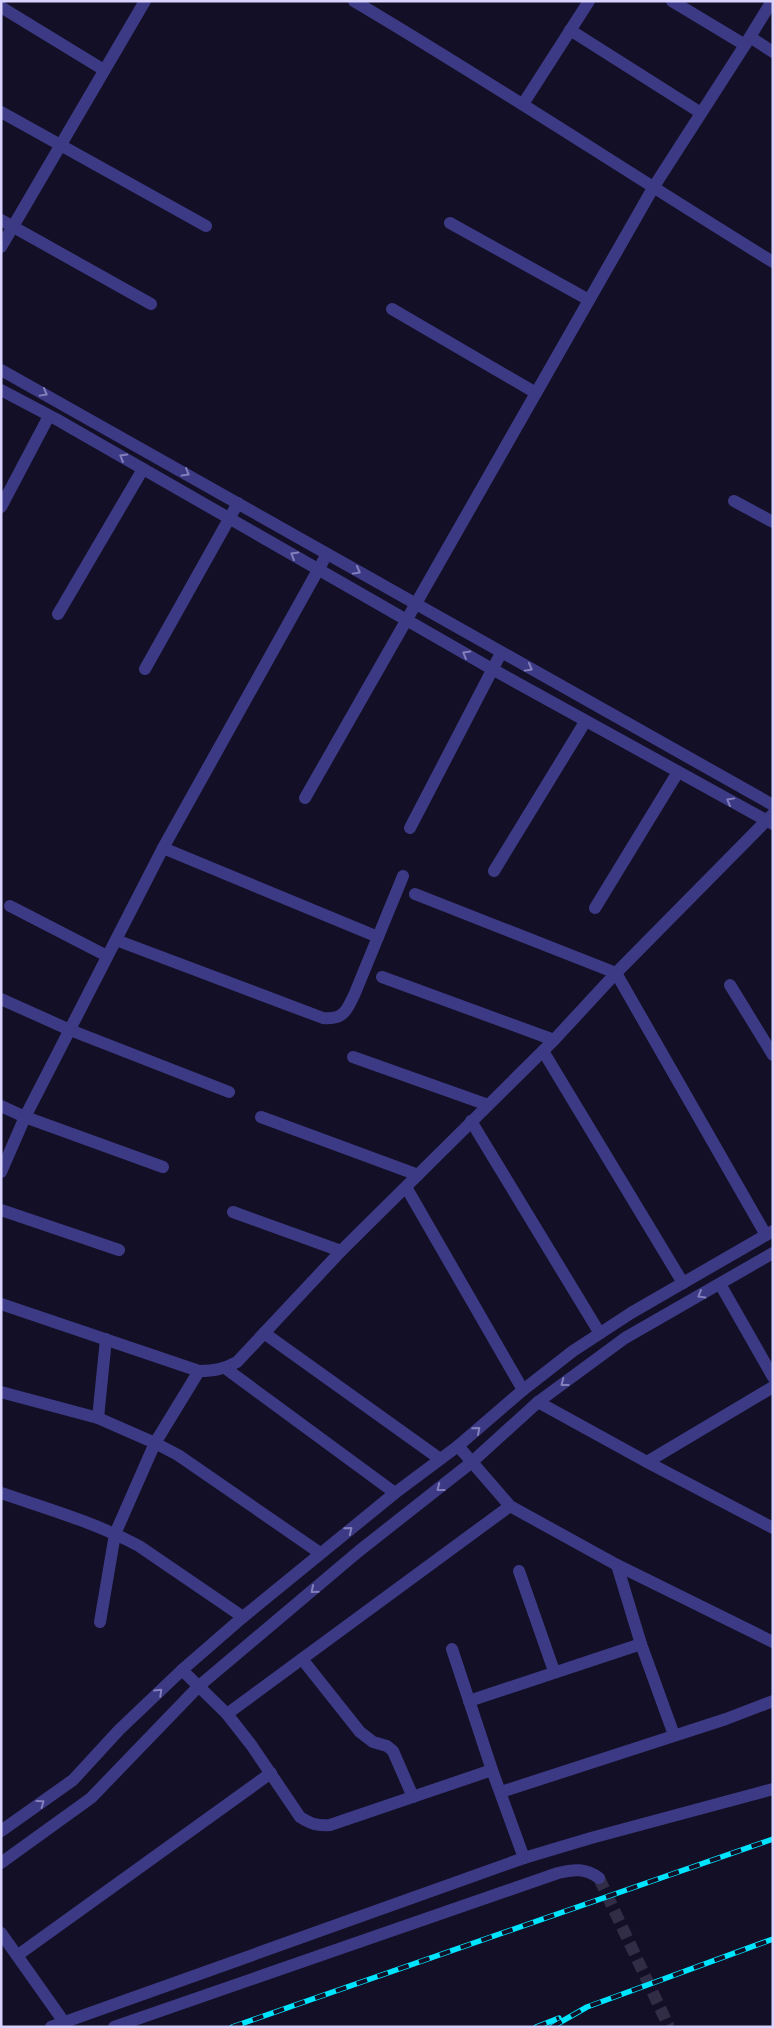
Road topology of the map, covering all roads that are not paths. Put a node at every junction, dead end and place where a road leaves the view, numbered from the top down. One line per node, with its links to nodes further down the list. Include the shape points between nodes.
1 (145, 1): 10 (street)
2 (354, 1): 11 (street)
3 (589, 1): 7 (street)
4 (672, 1): 8 (street)
5 (772, 1): 8 (street)
6 (1, 7): 10 (street)
7 (570, 30): 11 (street); 13 (street)
8 (747, 41): 9 (street); 13 (street)
9 (773, 52)
10 (104, 70): 14 (street)
11 (523, 104): 15 (street)
12 (1, 112): 14 (street)
13 (701, 113): 15 (street)
14 (61, 146): 18 (street); 19 (street)
15 (653, 188): 21 (street); 22 (street)
16 (1, 220): 18 (street)
17 (450, 223): 22 (street)
18 (13, 226): 20 (street); 23 (street)
19 (206, 226)
20 (1, 247)
21 (773, 262)
22 (589, 300): 27 (street)
23 (151, 304)
24 (392, 309): 27 (street)
25 (1, 370): 31 (street, one-way to 31)
26 (1, 390): 28 (street)
27 (536, 394): 37 (street)
28 (49, 416): 29 (street, one-way to 28); 32 (street)
29 (143, 468): 33 (street); 38 (street)
30 (734, 501): 34 (street)
31 (238, 503): 33 (street); 35 (street)
32 (1, 507)
33 (230, 518): 36 (street, one-way to 33); 41 (street)
34 (773, 522)
35 (327, 554): 36 (street); 37 (street, one-way to 37)
36 (318, 569): 39 (street); 49 (street)
37 (416, 604): 39 (street); 40 (street)
38 (58, 614)
39 (407, 620): 42 (street, one-way to 39); 45 (street)
40 (501, 653): 42 (street); 46 (street, one-way to 46)
41 (145, 669)
42 (492, 669): 43 (street); 48 (street)
43 (586, 722): 44 (street); 50 (street)
44 (678, 772): 47 (street, one-way to 44); 54 (street)
45 (305, 798)
46 (773, 805)
47 (771, 820): 58 (street)
48 (410, 828)
49 (163, 848): 55 (street); 56 (street)
50 (494, 871)
51 (403, 876): 55 (street)
52 (415, 894): 58 (street)
53 (10, 906): 57 (street)
54 (595, 908)
55 (378, 937): 56 (street, via 348,1008 333,1019)
56 (116, 940): 57 (street)
57 (108, 956): 62 (street)
58 (616, 973): 63 (street); 79 (street)
59 (382, 977): 63 (street)
60 (730, 985): 65 (street)
61 (1, 999): 62 (street)
62 (70, 1030): 67 (street); 71 (street)
63 (554, 1040): 64 (street)
64 (544, 1051): 68 (street); 83 (street)
65 (773, 1055)
66 (352, 1057): 68 (street)
67 (229, 1092)
68 (488, 1105): 72 (street)
69 (1, 1106): 71 (street)
70 (262, 1116): 75 (street)
71 (25, 1117): 73 (street); 74 (street)
72 (471, 1121): 75 (street); 86 (street)
73 (162, 1167)
74 (1, 1172)
75 (418, 1175): 76 (street)
76 (406, 1187): 81 (street); 93 (street)
77 (1, 1210): 80 (street)
78 (233, 1212): 81 (street)
79 (770, 1233): 83 (street)
80 (119, 1250)
81 (341, 1251): 87 (street)
82 (773, 1253): 84 (street)
83 (683, 1283): 86 (street)
84 (720, 1284): 91 (street); 95 (street, one-way to 95, via 625,1338)
85 (1, 1304): 88 (street)
86 (599, 1332): 93 (street)
87 (264, 1333): 89 (street, via 236,1362); 99 (street)
88 (106, 1339): 90 (street); 96 (street)
89 (225, 1368): 90 (street); 103 (street)
90 (199, 1371): 97 (street)
91 (773, 1377)
92 (773, 1387): 101 (street)
93 (522, 1390): 98 (street, one-way to 93)
94 (1, 1392): 96 (street)
95 (538, 1402): 100 (street); 101 (street)
96 (98, 1418): 97 (street)
97 (155, 1443): 106 (street); 107 (street, via 178,1455)
98 (458, 1446): 99 (street); 100 (street)
99 (440, 1459): 103 (street)
100 (472, 1462): 104 (street); 118 (street, one-way to 118, via 359,1551)
101 (647, 1462): 105 (street)
102 (1, 1493): 106 (street)
103 (395, 1493): 107 (street, one-way to 103)
104 (510, 1506): 108 (street); 115 (street)
105 (773, 1528)
106 (115, 1534): 110 (street, via 139,1546); 111 (street)
107 (320, 1553): 110 (street)
108 (617, 1565): 112 (street); 113 (street)
109 (519, 1571): 117 (street)
110 (243, 1618): 116 (street)
111 (100, 1622)
112 (773, 1642)
113 (642, 1644): 117 (street); 122 (street)
114 (452, 1649): 119 (street)
115 (302, 1659): 121 (street); 127 (street, via 360,1732 393,1751)
116 (182, 1670): 118 (street); 128 (street, one-way to 116, via 73,1780 119,1730)
117 (554, 1671): 119 (street)
118 (199, 1686): 121 (street); 130 (street, via 91,1798)
119 (469, 1701): 123 (street)
120 (773, 1701): 122 (street)
121 (227, 1714): 124 (street)
122 (674, 1735): 126 (street)
123 (492, 1770): 126 (street); 127 (street)
124 (271, 1773): 127 (street, via 300,1817 318,1826 330,1825); 133 (street)
125 (773, 1789): 129 (street)
126 (501, 1792): 129 (street)
127 (414, 1797)
128 (1, 1831)
129 (524, 1858): 134 (street)
130 (1, 1863)
131 (599, 1878): 136 (street, via 576,1869 558,1873)
132 (1, 1934): 133 (street)
133 (18, 1955): 134 (street)
134 (64, 2022): 135 (street)
135 (51, 2027)
136 (114, 2027)

